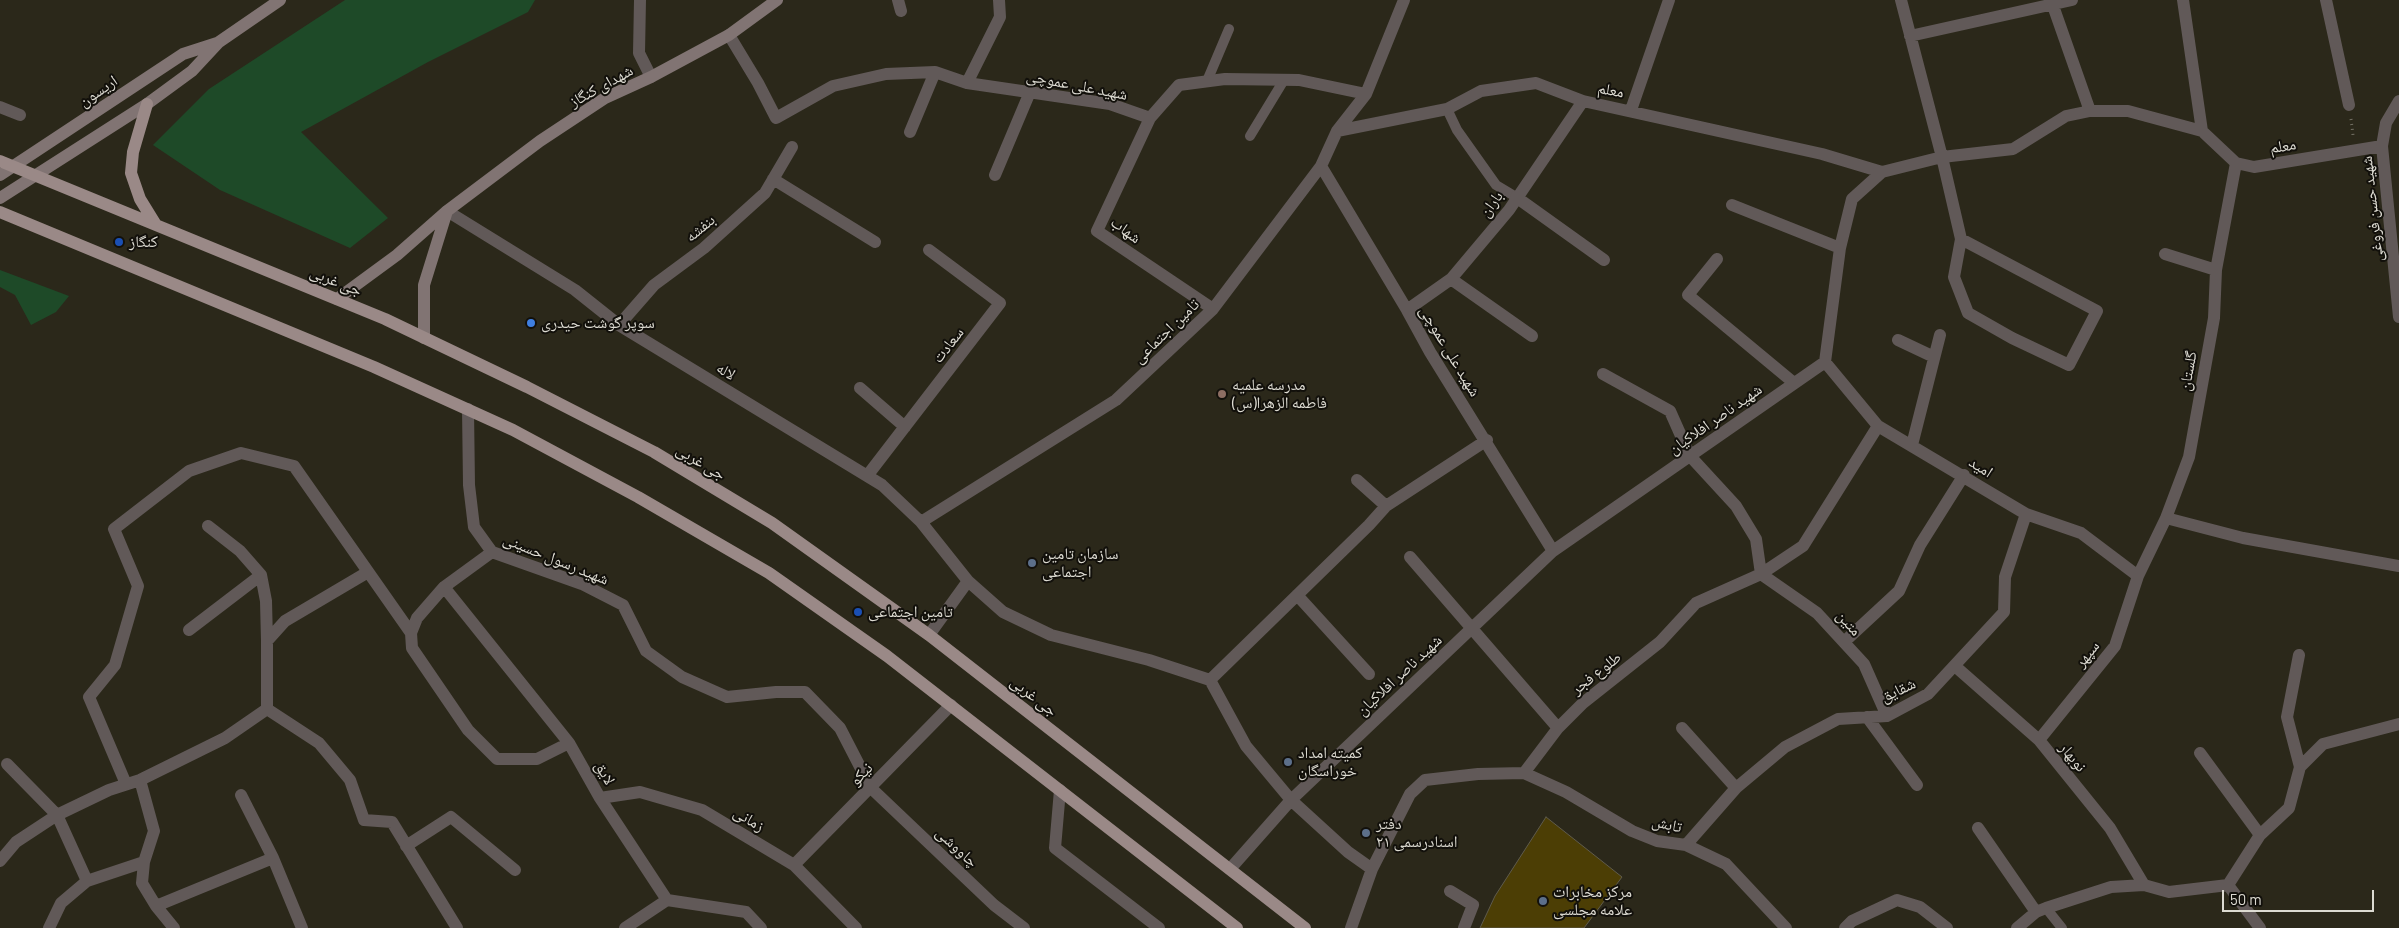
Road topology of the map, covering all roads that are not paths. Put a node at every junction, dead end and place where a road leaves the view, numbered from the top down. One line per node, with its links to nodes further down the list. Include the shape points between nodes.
1 (280, 0): 15 (street, اریسون)
2 (640, 0): 17 (street, via 639,53)
3 (777, 0): 13 (street, شهدای کنگاز)
4 (999, 0): 20 (street, via 1000,17)
5 (1404, 0): 22 (street, تامین اجتماعی)
6 (1669, 0): 29 (street)
7 (1900, 0): 14 (street)
8 (2072, 0): 11 (street)
9 (2183, 0): 34 (street)
10 (2326, 0): 26 (street)
11 (2052, 2): 14 (street); 30 (street)
12 (1230, 28): 19 (lane)
13 (728, 36): 16 (street, شهید علی عموچی, via 776,118 833,86 886,74); 17 (street, شهدای کنگاز)
14 (1910, 36): 39 (street)
15 (219, 42): 25 (street, اریسون, via 192,71); 43 (street, اریسون, via 183,54)
16 (935, 72): 20 (street, شهید علی عموچی); 35 (street)
17 (652, 77): 52 (street, شهدای کنگاز, via 605,98 540,141)
18 (1284, 80): 19 (street); 22 (street, via 1299,80); 36 (lane)
19 (1207, 81): 32 (street, via 1178,85)
20 (967, 83): 21 (street, شهید علی عموچی)
21 (1030, 92): 32 (street, شهید علی عموچی, via 1110,104); 47 (street)
22 (1366, 94): 33 (street, تامین اجتماعی)
23 (1583, 101): 28 (street, معلم, via 1536,83 1481,91); 29 (street, معلم); 49 (street, باران)
24 (2399, 101): 37 (street, شهید حسن فروغی, via 2386,123)
25 (147, 104): 46 (street, اریسون); 54 (main road, via 133,152 131,173 140,199)
26 (2349, 105)
27 (0, 107): 31 (street)
28 (1448, 109): 33 (street, معلم); 49 (lane, via 1457,130 1496,184)
29 (1631, 110): 44 (street, معلم, via 1822,154)
30 (2090, 111): 34 (street, via 2128,112); 39 (street, via 2066,116 2013,149)
31 (20, 115)
32 (1150, 118): 65 (street, شهاب, via 1097,231)
33 (1338, 131): 42 (street, تامین اجتماعی)
34 (2202, 131): 41 (street)
35 (910, 132)
36 (1250, 136)
37 (2382, 146): 41 (street, معلم, via 2254,167); 67 (street, شهید حسن فروغی)
38 (792, 147): 48 (street, بنفشه)
39 (1942, 157): 44 (street); 55 (street)
40 (0, 161): 43 (main road, جی غربی)
41 (2236, 163): 62 (street, گلستان)
42 (1321, 166): 65 (street, تامین اجتماعی); 66 (street, شهید علی عموچی)
43 (14, 167): 45 (street, اریسون); 46 (main road, جی غربی)
44 (1882, 172): 57 (street, via 1852,199)
45 (0, 175)
46 (37, 175): 50 (street, اریسون); 54 (main road, جی غربی)
47 (995, 175)
48 (774, 178): 56 (street); 68 (street, بنفشه, via 765,193 704,248 654,285)
49 (1516, 197): 61 (street); 63 (street, باران, via 1509,210)
50 (0, 198)
51 (1732, 205): 57 (street)
52 (447, 211): 64 (street, شهدای کنگاز, via 397,255); 68 (street, لاله, via 575,290); 71 (street, via 424,285)
53 (0, 212): 78 (main road, via 374,366)
54 (156, 225): 64 (main road, جی غربی)
55 (1961, 239): 55 (street, via 1954,277 1968,313 2069,365 2097,311)
56 (875, 242)
57 (1840, 248): 74 (street)
58 (929, 250): 80 (street, سعادت, via 1000,303)
59 (2165, 254): 62 (street)
60 (1716, 259): 76 (street, via 1688,296)
61 (1604, 260)
62 (2216, 270): 89 (street, گلستان, via 2214,318 2189,457)
63 (1450, 279): 66 (street, باران); 70 (street)
64 (337, 299): 71 (main road, جی غربی)
65 (1212, 309): 90 (street, تامین اجتماعی, via 1116,400)
66 (1407, 310): 81 (street, شهید علی عموچی)
67 (2399, 317)
68 (619, 325): 85 (street, لاله)
69 (1940, 334): 73 (street)
70 (1532, 336)
71 (424, 338): 106 (main road, جی غربی, via 654,452 772,524)
72 (1898, 340): 73 (street)
73 (1934, 357): 82 (street)
74 (1825, 362): 76 (street, شهید ناصر افلاکیان); 79 (street, امید)
75 (1603, 374): 83 (street, via 1670,410)
76 (1794, 383): 83 (street, شهید ناصر افلاکیان)
77 (860, 388): 80 (street)
78 (468, 409): 93 (street, شهید رسول حسینی, via 468,485 474,526); 113 (main road, via 622,488 769,573 888,656)
79 (1878, 426): 82 (street, امید); 97 (street, طلوع فجر, via 1803,546)
80 (905, 427): 85 (street, سعادت)
81 (1487, 440): 87 (street); 92 (street, شهید علی عموچی)
82 (1912, 445): 84 (street, امید)
83 (1690, 456): 92 (street, شهید ناصر افلاکیان); 97 (street, via 1736,506 1756,539)
84 (1964, 475): 88 (street, امید); 108 (street, via 1920,545 1899,591)
85 (867, 476): 90 (street, لاله, via 882,485)
86 (1357, 480): 87 (street)
87 (1386, 506): 102 (street)
88 (2026, 514): 99 (street, امید, via 2080,532); 110 (street, شقایق, via 2005,577 2004,612)
89 (2166, 518): 95 (street, via 2243,538); 99 (street, گلستان)
90 (921, 522): 100 (street, لاله)
91 (208, 526): 98 (street, via 240,551)
92 (1553, 551): 103 (street, شهید ناصر افلاکیان)
93 (492, 552): 101 (street); 129 (street, شهید رسول حسینی, via 582,584 623,605 646,651 682,677 727,698 805,692 840,728)
94 (1410, 557): 103 (street)
95 (2399, 566)
96 (368, 572): 105 (street); 107 (street, via 285,621); 127 (street, via 294,466 241,453 189,471 114,529 138,586 115,665 89,697)
97 (1761, 574): 108 (street, متین, via 1817,613); 118 (street, طلوع فجر, via 1696,603 1660,642 1583,703)
98 (261, 575): 104 (street); 107 (street, via 266,601)
99 (2138, 576): 120 (street, سپهر, via 2115,646)
100 (968, 581): 106 (street); 112 (street, via 1003,612 1051,635 1149,660)
101 (444, 587): 105 (street, via 417,618); 121 (street, لایق)
102 (1297, 595): 111 (street); 112 (street)
103 (1473, 628): 118 (street); 134 (street, شهید ناصر افلاکیان)
104 (189, 630)
105 (411, 633): 121 (street, via 412,648 428,672 468,730 497,759 537,760)
106 (929, 635): 146 (main road, جی غربی)
107 (267, 641): 114 (street)
108 (1844, 642): 115 (street, متین, via 1864,664)
109 (2299, 655): 124 (street, via 2287,717)
110 (1956, 666): 115 (street, شقایق, via 1928,694); 120 (street, نوبهار)
111 (1370, 674)
112 (1210, 680): 134 (street, via 1246,746)
113 (950, 705): 129 (street, نیکو); 131 (main road)
114 (266, 709): 126 (street, via 225,738); 139 (street, via 319,743 350,780 364,820 392,822)
115 (1887, 716): 116 (street, شقایق)
116 (1867, 717): 128 (street); 130 (street, شقایق, via 1838,719 1786,747)
117 (2399, 724): 124 (street, via 2323,744)
118 (1558, 728): 125 (street, طلوع فجر)
119 (1682, 728): 130 (street)
120 (2039, 740): 148 (street, نوبهار, via 2110,828)
121 (569, 742): 133 (street, لایق)
122 (2200, 753): 137 (street)
123 (7, 764): 135 (street)
124 (2300, 767): 137 (street, via 2289,808)
125 (1524, 773): 138 (street, تابش, via 1566,792 1632,831 1657,841); 144 (street, via 1426,780 1410,794)
126 (140, 780): 127 (street); 142 (street, via 154,831)
127 (126, 784): 135 (street)
128 (1917, 786)
129 (871, 788): 143 (street, نیکو); 162 (street, چاووشی, via 994,904)
130 (1736, 788): 138 (street, شقایق)
131 (1060, 790): 163 (street, via 1055,848); 164 (main road)
132 (241, 795): 140 (street)
133 (600, 798): 143 (street, زمانی, via 640,792 702,810); 151 (street, لایق)
134 (1291, 800): 144 (street, via 1348,852); 146 (street, شهید ناصر افلاکیان)
135 (57, 815): 141 (street, via 16,842); 147 (street)
136 (1978, 828): 153 (street)
137 (2260, 835): 149 (street)
138 (1686, 845): 168 (street, تابش, via 1726,864)
139 (406, 846): 145 (street, via 451,817); 158 (street)
140 (273, 858): 152 (street); 157 (street)
141 (0, 861)
142 (144, 862): 147 (street); 152 (street, via 142,883)
143 (794, 865): 161 (street, زمانی)
144 (1372, 869): 166 (street)
145 (515, 870)
146 (1230, 870): 165 (main road, جی غربی)
147 (87, 881): 155 (street, via 61,902)
148 (2144, 885): 149 (street, via 2169,892); 153 (street, via 2111,887)
149 (2228, 885): 172 (street)
150 (1450, 891): 167 (street, via 1473,905)
151 (667, 900): 159 (street); 160 (street, via 746,912)
152 (156, 906): 156 (street)
153 (2041, 910): 170 (street); 171 (lane)
154 (1851, 926): 169 (street, via 1897,900 1920,907)
155 (49, 928)
156 (174, 928)
157 (302, 928)
158 (457, 928)
159 (625, 928)
160 (761, 928)
161 (856, 928)
162 (1024, 928)
163 (1159, 928)
164 (1236, 928)
165 (1305, 928)
166 (1351, 928)
167 (1464, 928)
168 (1786, 928)
169 (1947, 928)
170 (2017, 928)
171 (2062, 928)
172 (2260, 928)

